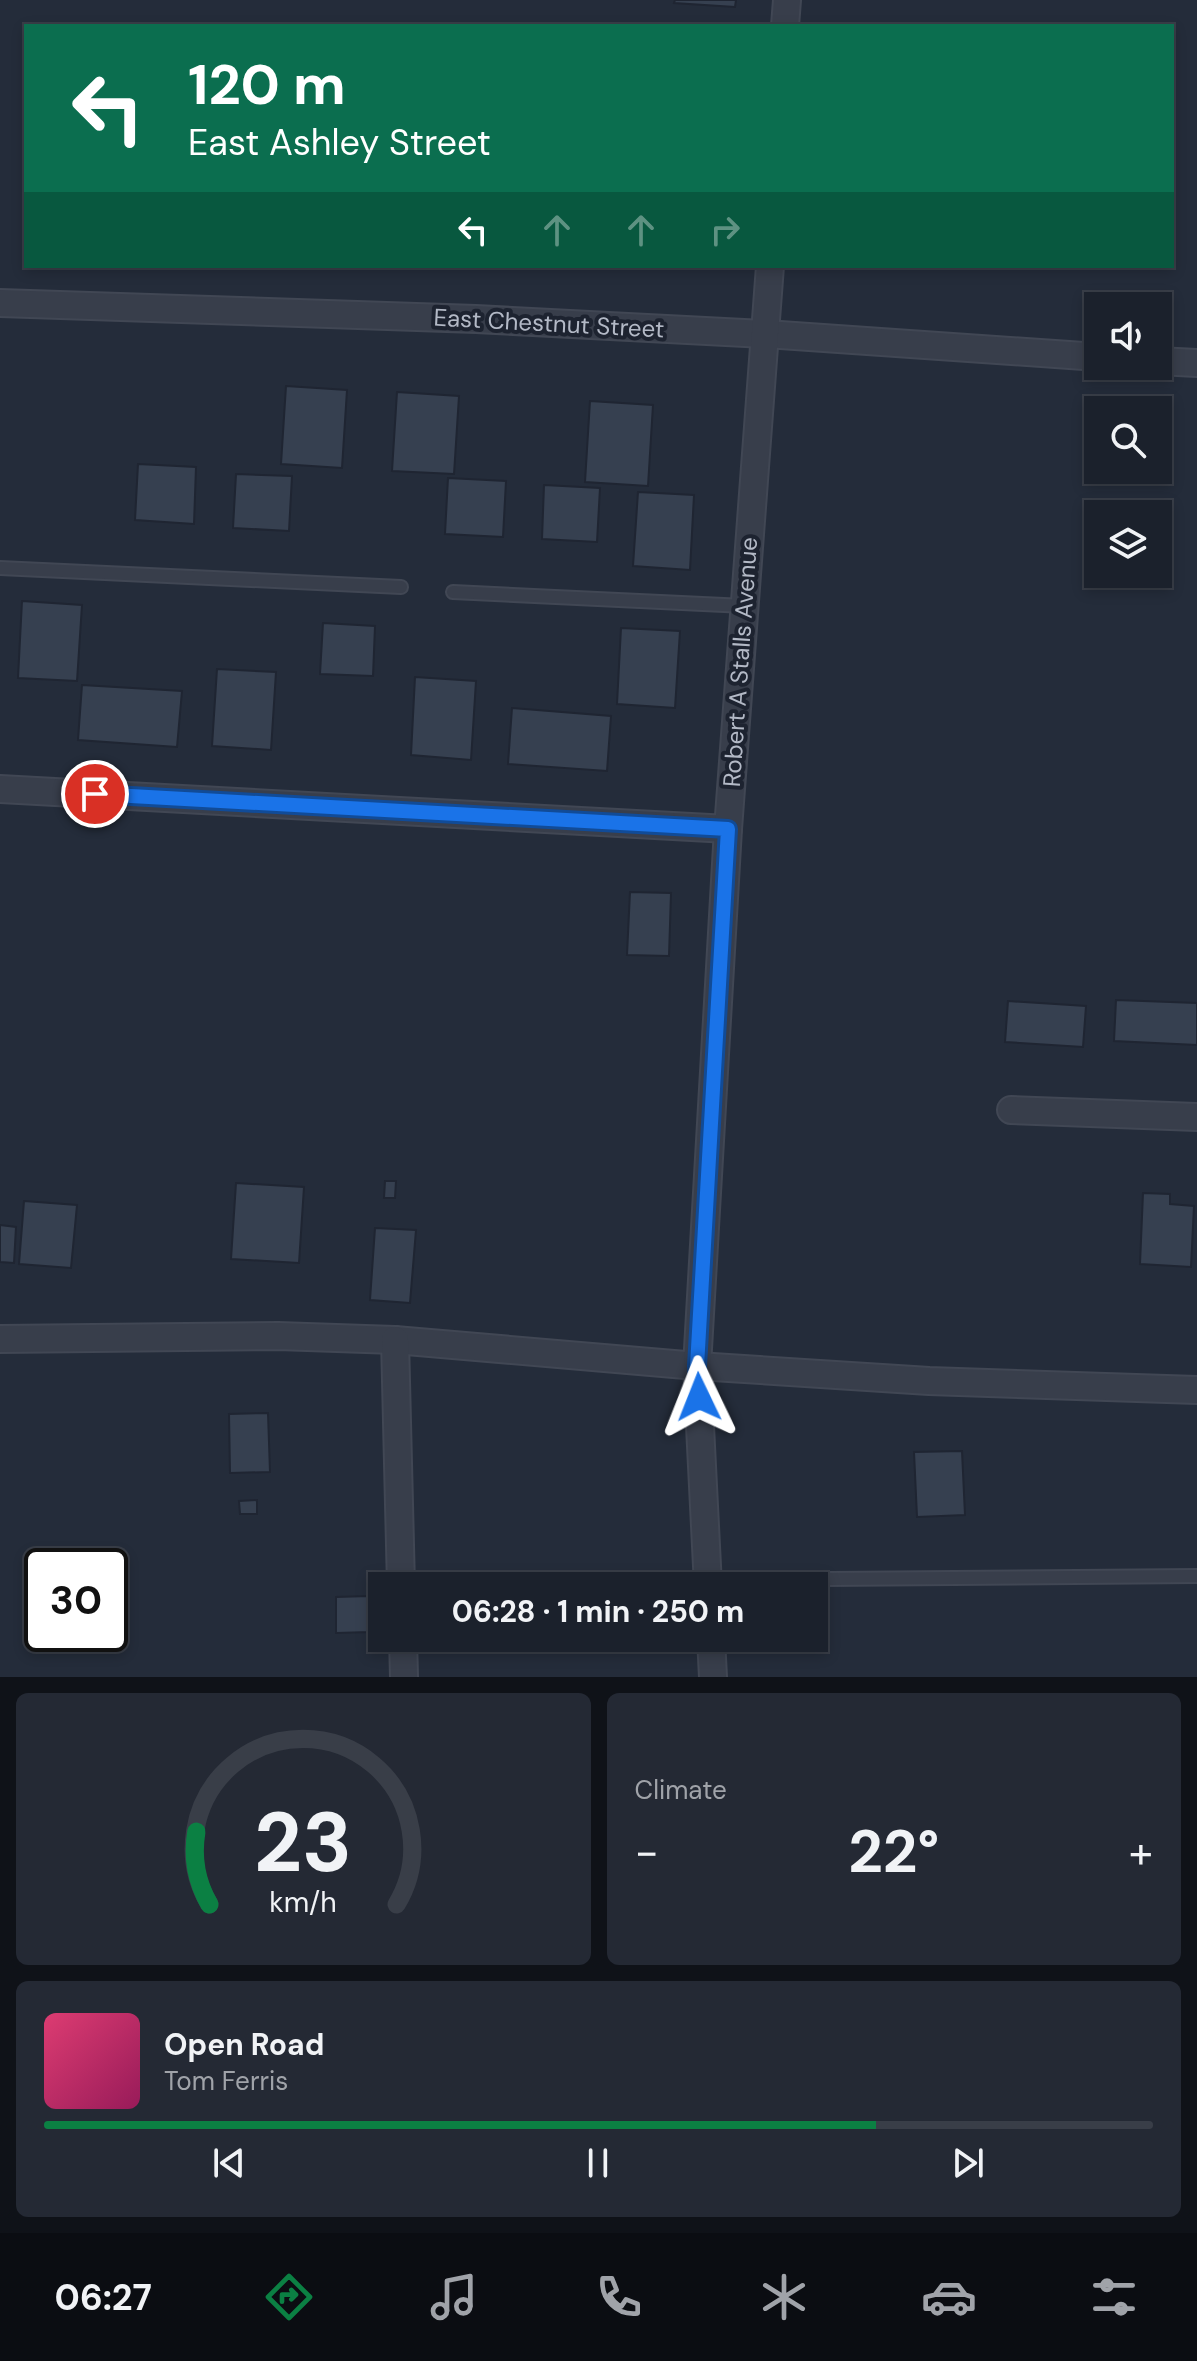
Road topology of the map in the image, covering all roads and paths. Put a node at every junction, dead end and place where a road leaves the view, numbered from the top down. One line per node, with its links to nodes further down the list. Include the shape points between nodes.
1 (787, 0): 2 (street)
2 (785, 24)
3 (770, 268): 5 (street, Robert A Stalls Avenue)
4 (0, 304): 5 (street, East Chestnut Street)
5 (766, 334): 6 (street, East Chestnut Street); 12 (street, Robert A Stalls Avenue)
6 (1084, 356)
7 (1172, 362): 8 (street)
8 (1197, 363)
9 (0, 568): 10 (lane)
10 (401, 587)
11 (453, 592): 12 (lane)
12 (745, 606): 14 (street, Robert A Stalls Avenue)
13 (0, 789): 14 (street)
14 (728, 829): 19 (street, Robert A Stalls Avenue)
15 (1011, 1110): 16 (street)
16 (1197, 1117)
17 (0, 1339): 18 (street)
18 (395, 1340): 19 (street); 21 (street)
19 (697, 1366): 20 (street); 22 (street, Robert A Stalls Avenue)
20 (1197, 1390)
21 (401, 1572)
22 (707, 1572)
23 (1197, 1576): 24 (lane)
24 (828, 1581)
25 (403, 1652): 27 (street)
26 (712, 1652): 28 (street)
27 (404, 1677)
28 (713, 1677)

